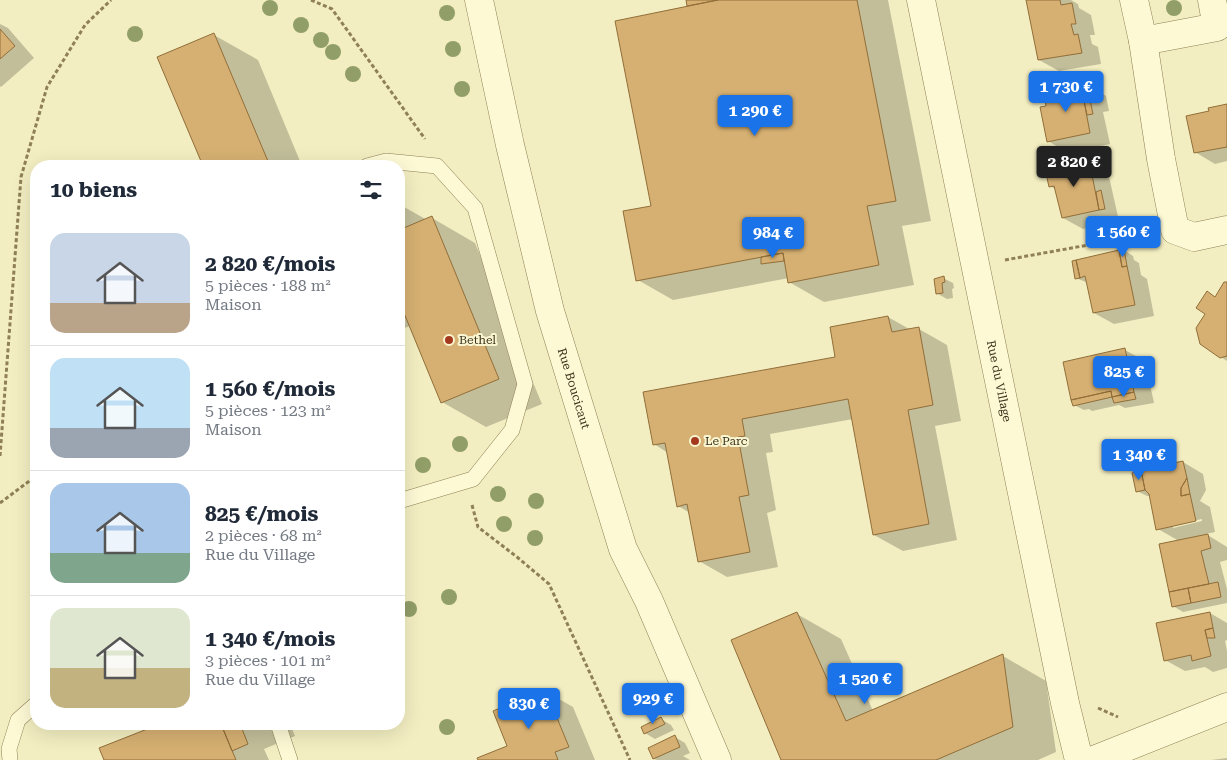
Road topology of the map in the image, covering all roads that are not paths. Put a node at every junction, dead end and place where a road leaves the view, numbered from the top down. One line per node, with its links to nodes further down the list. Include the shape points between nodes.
1 (479, 0): 14 (street, Rue Boucicaut, via 550,311 620,540)
2 (921, 0): 15 (street, Rue du Village)
3 (1134, 0): 5 (street)
4 (1212, 0): 5 (street, via 1217,27)
5 (1143, 41): 7 (street, via 1175,230 1194,237)
6 (405, 163): 8 (lane, via 437,166 475,208 525,384 512,430 473,479)
7 (1227, 230)
8 (405, 498)
9 (1227, 706): 16 (street)
10 (30, 709): 12 (lane, via 18,720 9,749)
11 (280, 730): 13 (lane)
12 (10, 760)
13 (290, 760)
14 (717, 760)
15 (1079, 760)
16 (1094, 760)

